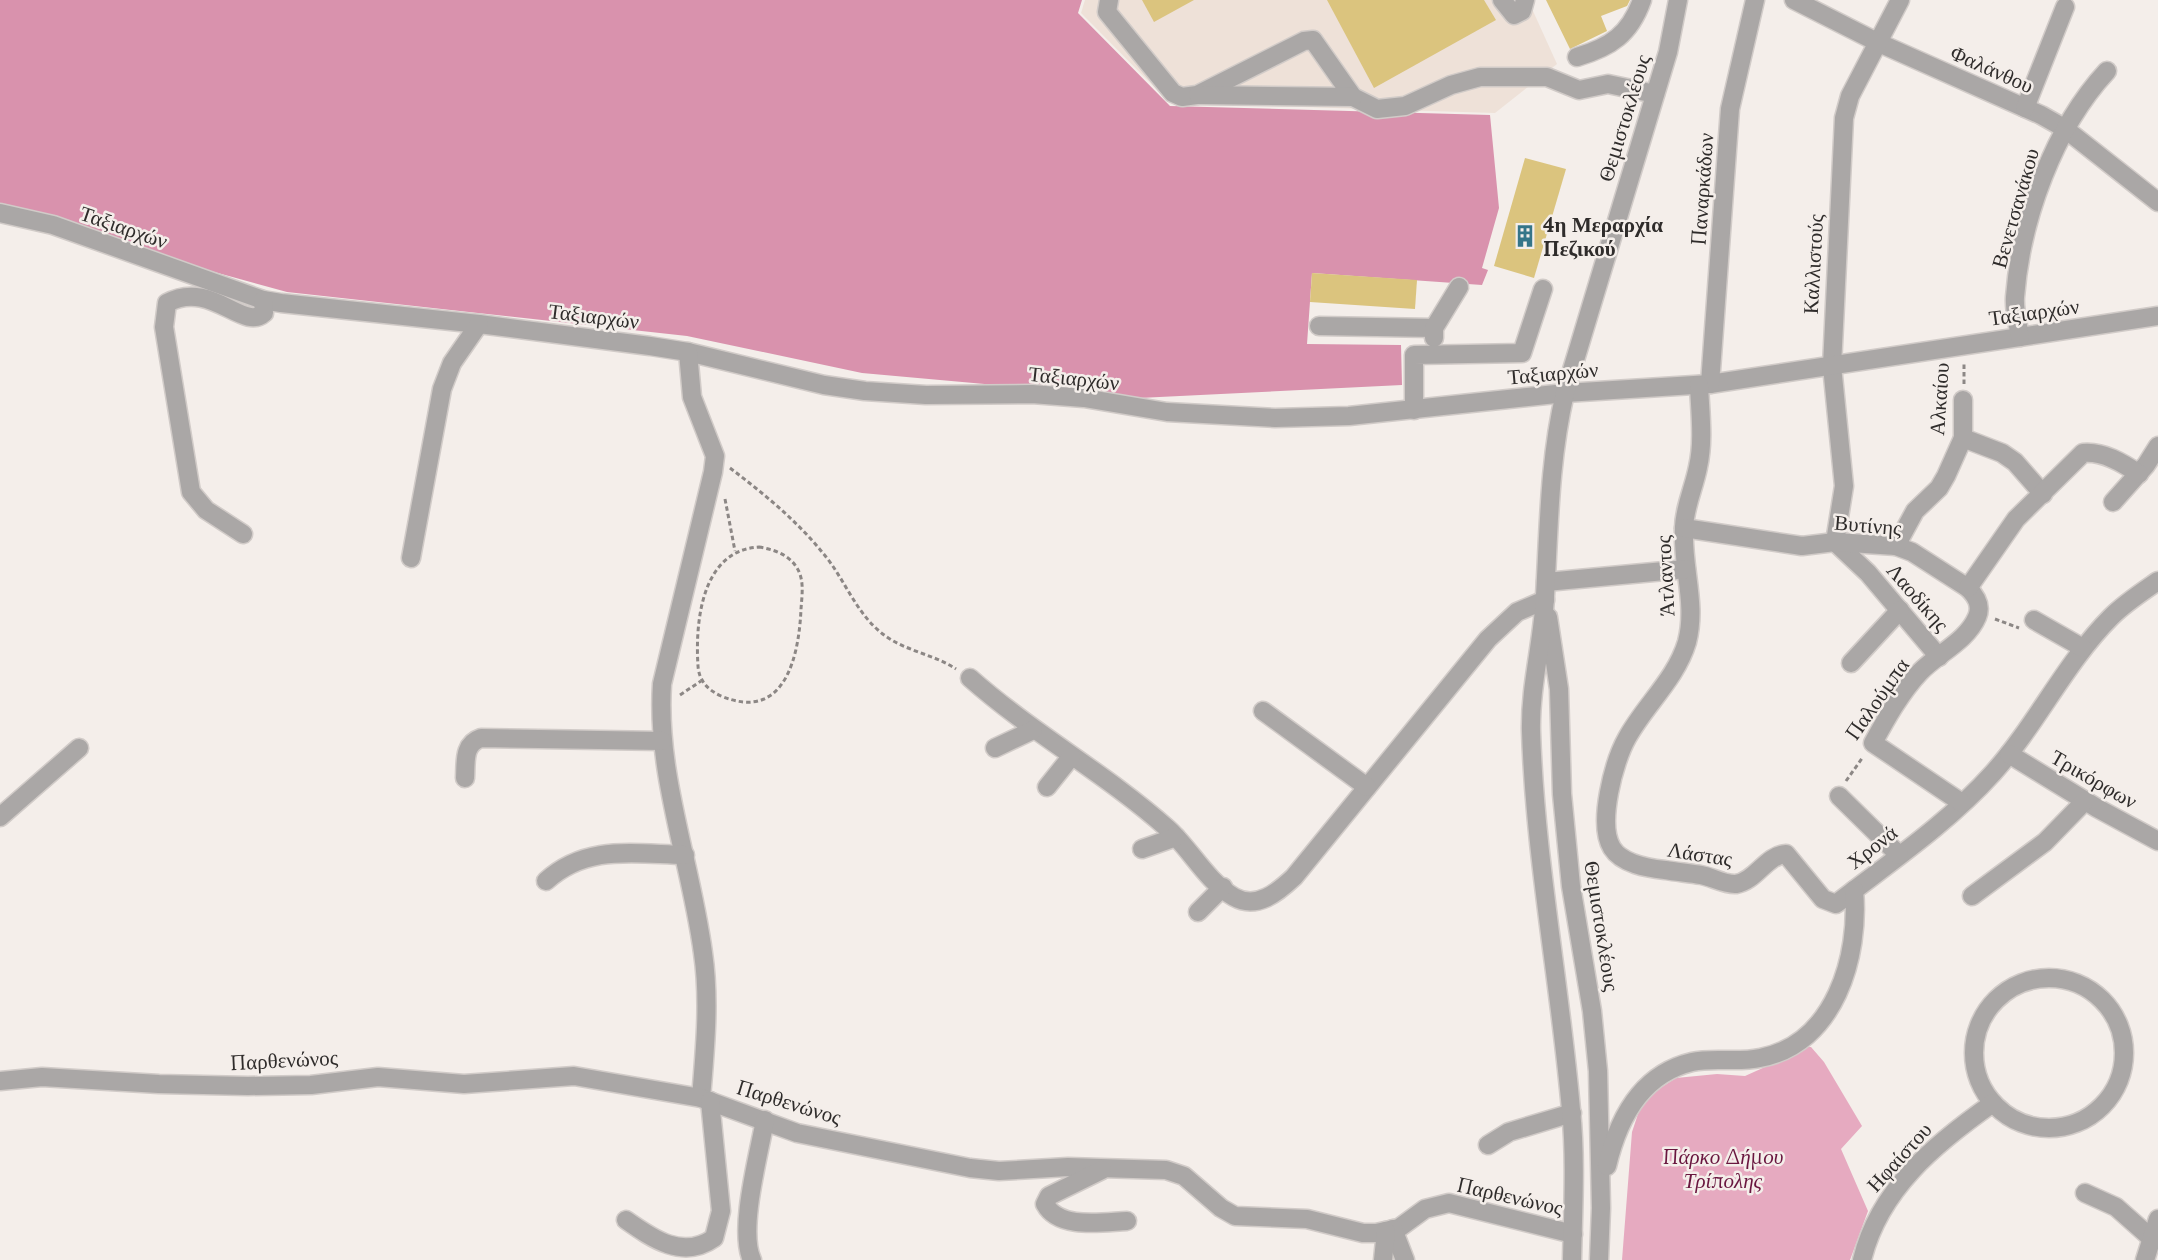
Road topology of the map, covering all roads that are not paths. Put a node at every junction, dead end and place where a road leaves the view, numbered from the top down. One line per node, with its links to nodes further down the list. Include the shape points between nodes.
1 (1109, 0): 14 (street, via 1107,12 1173,93 1182,97)
2 (1502, 0): 3 (street, via 1514,15 1522,11)
3 (1525, 0)
4 (1642, 0): 11 (street, via 1635,20 1621,37 1599,51)
5 (1678, 0): 13 (street, Θεμιστοκλέους)
6 (1755, 0): 31 (street, Παναρκάδων, via 1730,109)
7 (1794, 0): 10 (street, Φαλάνθου)
8 (1900, 0): 10 (street, Καλλιστούς)
9 (2065, 7): 16 (street)
10 (1879, 43): 16 (street, Φαλάνθου); 30 (street, Καλλιστούς, via 1850,96 1844,118)
11 (1578, 57)
12 (2107, 71): 17 (street, Βενετσανάκου)
13 (1655, 94): 15 (street, via 1608,84 1579,90 1547,77 1506,76 1480,77 1451,85 1405,106 1386,110 1368,107); 32 (street, Θεμιστοκλέους)
14 (1197, 95): 15 (street); 15 (street, via 1313,40)
15 (1353, 97)
16 (2025, 108): 17 (street, Φαλάνθου)
17 (2064, 128): 18 (street, Φαλάνθου); 27 (street, Βενετσανάκου, via 2040,188 2020,264 2015,298)
18 (2158, 202)
19 (0, 213): 22 (street, Ταξιαρχών, via 53,225)
20 (1459, 287): 26 (street)
21 (1544, 289): 29 (street, via 1522,353)
22 (263, 300): 24 (street, Ταξιαρχών); 41 (street, via 264,313 258,318 249,319 198,296 167,303 164,315 191,492 206,510)
23 (2158, 316): 27 (street, Ταξιαρχών)
24 (479, 324): 28 (street, Ταξιαρχών); 44 (street, via 452,363 442,389)
25 (1319, 326): 26 (street)
26 (1434, 328): 29 (street)
27 (2020, 337): 30 (street, Ταξιαρχών)
28 (688, 352): 34 (street, Ταξιαρχών, via 824,385 889,394 1032,394 1167,412 1275,418); 58 (street, via 692,397 715,456 662,684)
29 (1434, 355): 34 (street, via 1414,355)
30 (1832, 366): 31 (street, Ταξιαρχών); 42 (street, Καλλιστούς, via 1844,486)
31 (1704, 385): 32 (street, Ταξιαρχών); 40 (street, Άτλαντος, via 1699,465)
32 (1565, 393): 34 (street, Ταξιαρχών); 48 (street, Θεμιστοκλέους, via 1552,460)
33 (1963, 399): 35 (street, Αλκαίου)
34 (1414, 410)
35 (1962, 438): 38 (street, via 2002,453); 43 (street, Αλκαίου, via 1939,488 1915,511)
36 (2158, 446): 37 (street)
37 (2139, 474): 38 (street, via 2108,458 2084,453); 39 (street)
38 (2043, 494): 47 (street, via 2016,519)
39 (2113, 502)
40 (1684, 528): 42 (street, Βυτίνης, via 1803,546); 45 (street, Άτλαντος)
41 (243, 534)
42 (1835, 542): 43 (street, Βυτίνης); 50 (street, Λαοδίκης)
43 (1896, 546): 47 (street, Βυτίνης)
44 (411, 558)
45 (1686, 569): 48 (street); 73 (street, Άτλαντος, via 1692,610 1682,655 1627,737 1614,768 1606,825)
46 (2158, 580): 52 (street, Χρονά, via 2112,615)
47 (1968, 588): 49 (street, Βυτίνης)
48 (1545, 591): 65 (street, via 1488,639); 84 (street, Θεμιστοκλέους, via 1531,689 1534,794); 89 (street, Θεμιστοκλέους, via 1559,689 1562,794 1571,886 1598,1071)
49 (1979, 607): 53 (street, Παλούμπα, via 1974,624)
50 (1900, 610): 53 (street, Λαοδίκης); 54 (street)
51 (2034, 620): 52 (street)
52 (2084, 648): 61 (street, Χρονά)
53 (1939, 657): 68 (street, Παλούμπα, via 1920,671 1873,743)
54 (1851, 663)
55 (970, 678): 57 (street)
56 (1263, 711): 65 (street)
57 (1033, 730): 60 (street); 62 (street)
58 (662, 741): 63 (street, via 481,738 468,748); 74 (street)
59 (79, 748): 69 (street)
60 (994, 748)
61 (2008, 754): 67 (street, Τρικόρφων); 68 (street, Χρονά)
62 (1071, 757): 64 (street); 70 (street)
63 (465, 778)
64 (1047, 787)
65 (1367, 787): 77 (street, via 1277,893 1251,901 1234,897)
66 (1839, 796): 75 (street)
67 (2085, 801): 71 (street, Τρικόρφων); 79 (street, via 2045,842)
68 (1962, 803): 75 (street, Χρονά)
69 (0, 817)
70 (1176, 837): 72 (street); 77 (street)
71 (2158, 841)
72 (1142, 849)
73 (1615, 851): 78 (street, Λάστας, via 1652,869 1735,884 1784,854 1790,856 1830,903 1836,904)
74 (685, 855): 76 (street, via 594,854 567,864); 82 (street, via 705,970)
75 (1899, 855): 78 (street, Χρονά)
76 (546, 881)
77 (1223, 888): 80 (street)
78 (1854, 890): 89 (street, Χρονά, via 1856,913 1851,957 1838,992 1820,1020 1775,1054 1759,1059 1692,1062 1654,1079 1639,1092 1619,1126)
79 (1972, 896)
80 (1198, 912)
81 (0, 1081): 82 (street, Παρθενώνος, via 42,1077 258,1086 378,1077 465,1084 566,1076)
82 (706, 1099): 85 (street, Παρθενώνος); 91 (street, via 721,1210 714,1238 694,1250 671,1249)
83 (1993, 1103): 83 (street, via 2009,1117 2051,1128 2091,1115 2107,1101 2124,1062 2120,1030 2105,1002 2089,988 2058,978 2026,981 1991,1004 1974,1043 1974,1065); 101 (street, Ηφαίστου, via 1951,1132 1908,1174 1885,1202)
84 (1572, 1113): 86 (street, via 1509,1132); 94 (street, Θεμιστοκλέους)
85 (765, 1120): 87 (street, Παρθενώνος, via 797,1133 978,1169); 96 (street, via 747,1237)
86 (1488, 1145)
87 (1106, 1168): 92 (street, via 1049,1196 1045,1204 1065,1220); 93 (street, Παρθενώνος, via 1178,1173 1235,1216 1307,1219 1363,1233)
88 (2085, 1192): 95 (street, via 2116,1207)
89 (1601, 1208): 100 (street, Θεμιστοκλέους)
90 (2158, 1219): 95 (street)
91 (626, 1220)
92 (1127, 1221)
93 (1390, 1230): 94 (street, Παρθενώνος, via 1425,1209 1449,1203); 97 (street); 98 (street)
94 (1573, 1234): 99 (street, Θεμιστοκλέους)
95 (2151, 1238): 102 (street)
96 (752, 1260)
97 (1383, 1260)
98 (1405, 1260)
99 (1572, 1260)
100 (1599, 1260)
101 (1862, 1260)
102 (2145, 1260)

